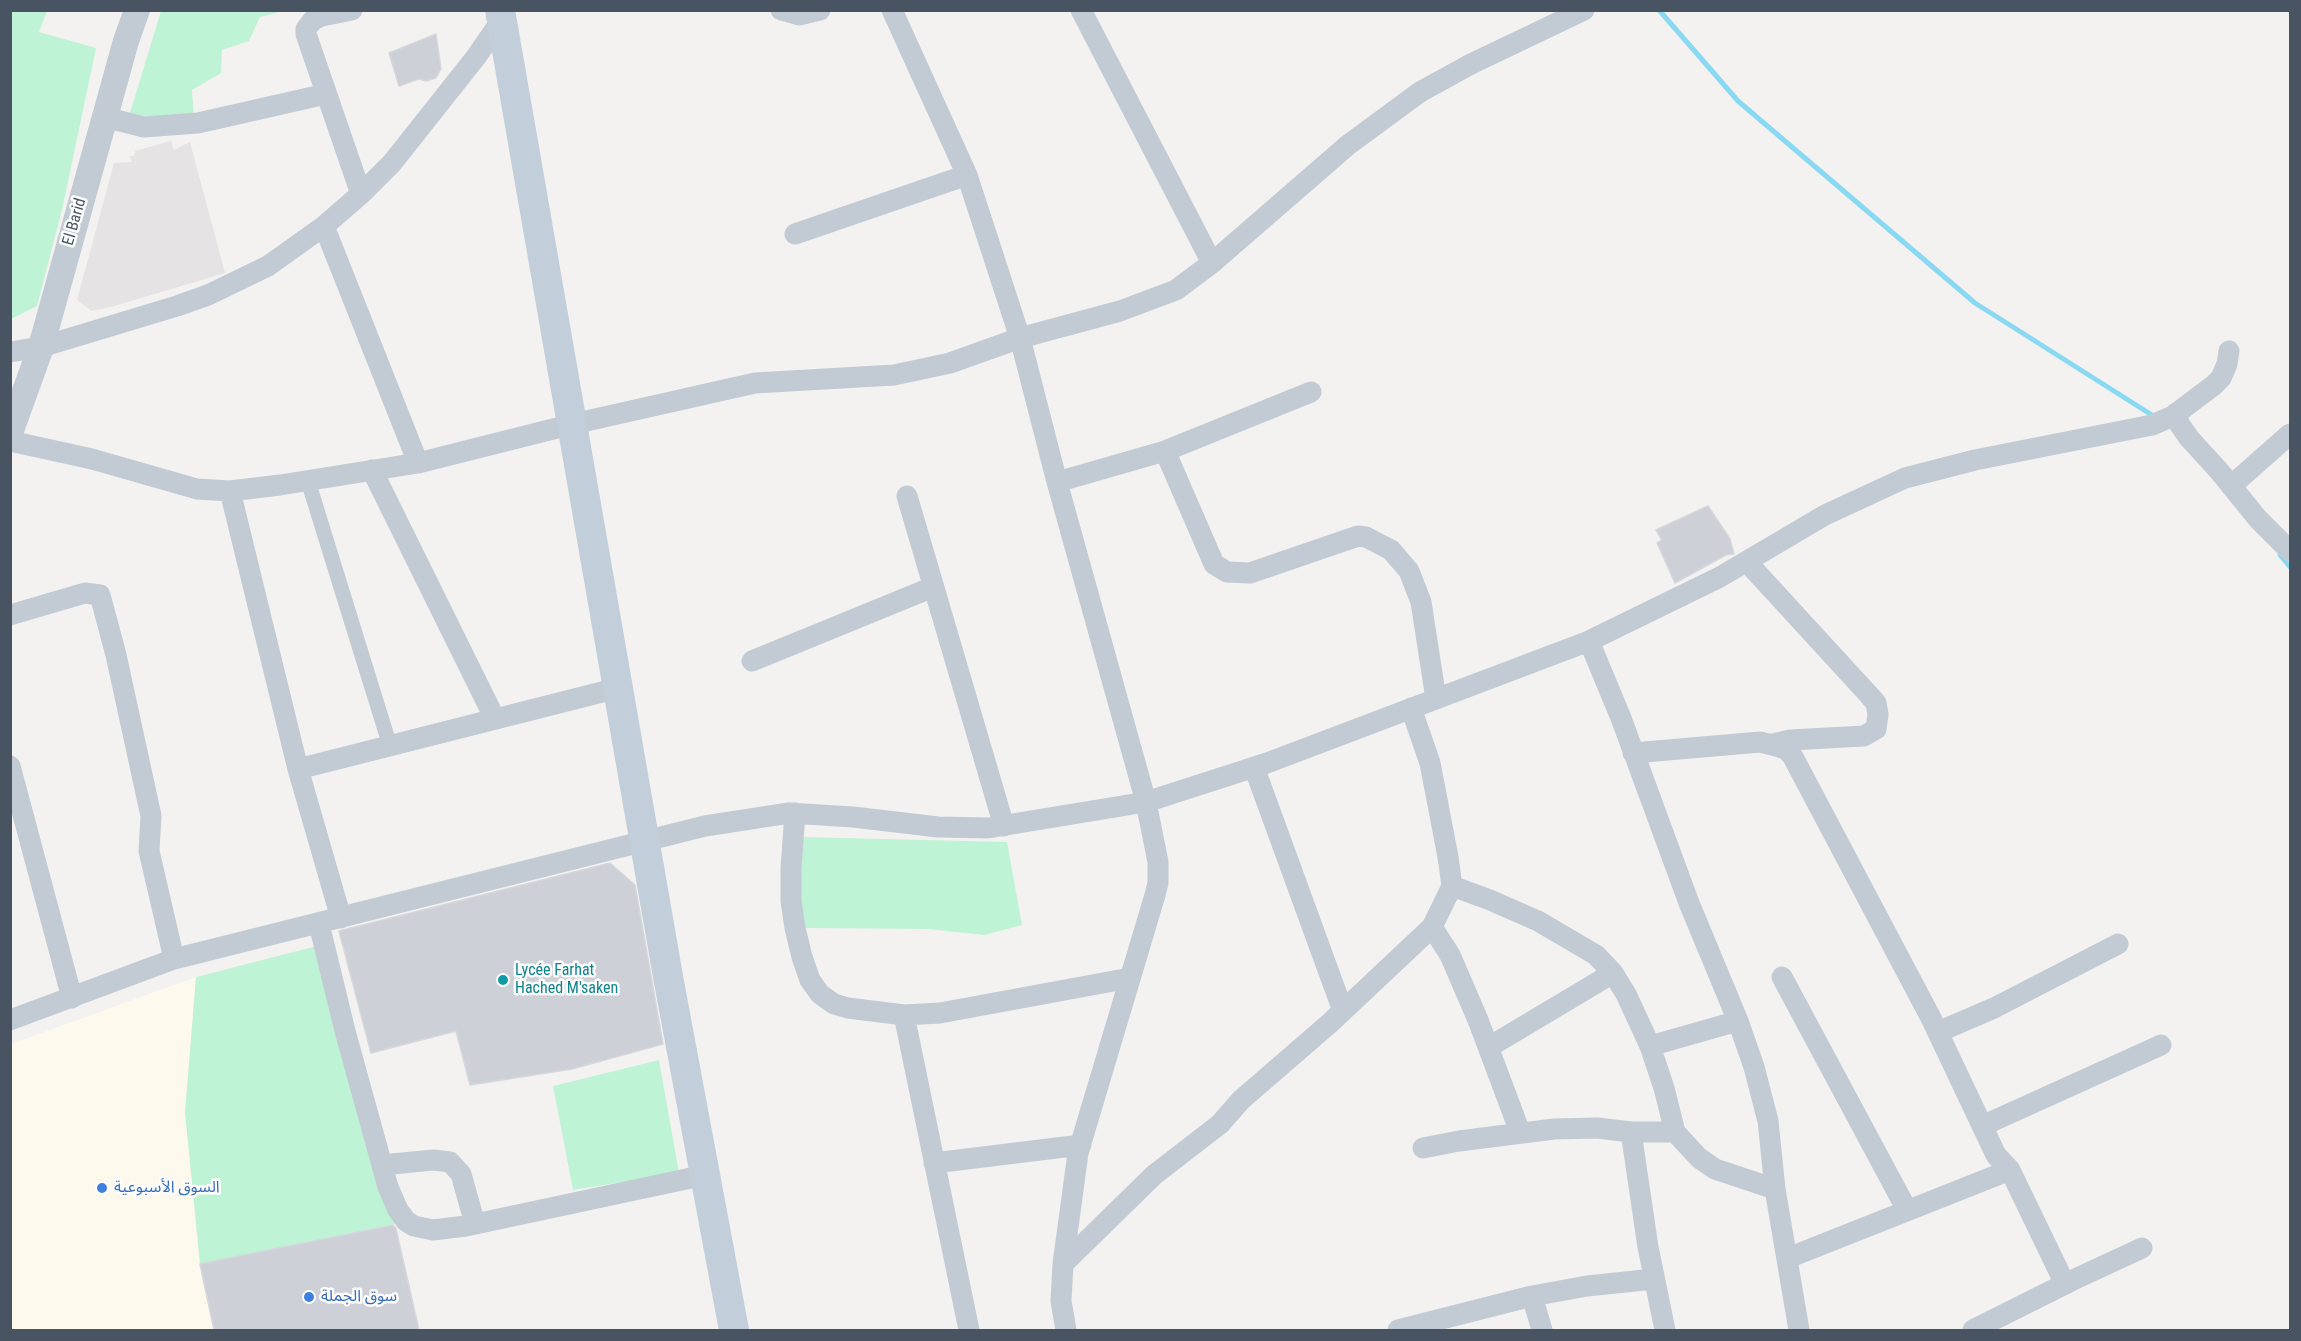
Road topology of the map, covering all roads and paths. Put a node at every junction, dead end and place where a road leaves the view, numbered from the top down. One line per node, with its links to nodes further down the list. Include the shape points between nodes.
1 (137, 10): 10 (street, El Barid)
2 (352, 10): 9 (street, via 322,16 306,29 307,43)
3 (782, 10): 4 (street, via 799,15)
4 (820, 10)
5 (892, 10): 11 (street)
6 (1081, 10): 15 (street)
7 (1584, 10): 15 (street, via 1420,93 1348,145)
8 (503, 14): 12 (street, via 476,57 392,163); 23 (main road)
9 (326, 94): 10 (street, via 198,123 144,127); 12 (street)
10 (104, 117): 17 (street, El Barid)
11 (967, 175): 14 (street); 16 (street)
12 (361, 194): 13 (street)
13 (324, 226): 17 (street, via 268,266 208,295); 28 (street)
14 (795, 234)
15 (1212, 263): 16 (street, via 1176,290 1120,311)
16 (1020, 338): 23 (street, via 950,363 894,375 755,383); 31 (street)
17 (41, 347): 19 (street); 21 (street, El Barid)
18 (2229, 351): 22 (street, via 2221,378)
19 (10, 352)
20 (1311, 392): 27 (street)
21 (16, 404): 24 (street, El Barid)
22 (2175, 414): 32 (street, via 2189,438); 36 (street, via 2152,425 1905,478 1825,515)
23 (573, 424): 28 (street); 41 (main road)
24 (10, 433)
25 (2290, 434): 32 (street)
26 (10, 441): 33 (street, via 197,489)
27 (1165, 451): 31 (street); 42 (street, via 1214,564 1227,572 1250,573 1358,536 1391,550 1409,571 1421,602)
28 (418, 463): 29 (street)
29 (372, 470): 30 (street); 44 (street)
30 (308, 481): 33 (street); 46 (street)
31 (1057, 483): 51 (street)
32 (2231, 486): 35 (street)
33 (230, 491): 50 (street)
34 (907, 496): 37 (street)
35 (2290, 551)
36 (1747, 562): 39 (street); 45 (street, via 1876,703 1878,714 1876,729 1864,736)
37 (933, 587): 40 (street); 53 (street)
38 (10, 615): 60 (street, via 86,593 100,595 151,816 149,851)
39 (1589, 641): 42 (street); 47 (street)
40 (752, 661)
41 (618, 688): 44 (street); 54 (main road)
42 (1436, 699): 43 (street)
43 (1411, 708): 49 (street); 55 (street, via 1430,763)
44 (495, 719): 46 (street)
45 (1773, 744): 47 (street); 69 (street, via 1793,757)
46 (390, 746): 50 (street)
47 (1633, 753): 68 (street)
48 (10, 766): 64 (street)
49 (1254, 767): 51 (street); 65 (street)
50 (298, 769): 56 (street)
51 (1146, 802): 53 (street); 63 (street, via 1158,882)
52 (795, 813): 53 (street, via 938,827); 54 (street, via 724,822); 66 (street, via 791,901 810,980 834,1004)
53 (1004, 826)
54 (644, 840): 56 (street); 82 (main road)
55 (1452, 886): 58 (street); 61 (street, via 1538,921 1596,956)
56 (341, 918): 57 (street)
57 (319, 924): 60 (street); 80 (street)
58 (1432, 927): 65 (street); 72 (street, via 1450,955)
59 (2118, 945): 69 (street)
60 (174, 959): 64 (street)
61 (1613, 973): 71 (street); 72 (street)
62 (1782, 977): 84 (street)
63 (1130, 978): 66 (street, via 976,1008); 77 (street)
64 (72, 998): 67 (street)
65 (1343, 1011): 88 (street, via 1240,1100 1220,1124 1154,1175)
66 (904, 1015): 79 (street)
67 (10, 1020)
68 (1738, 1021): 71 (street); 83 (street, via 1768,1120)
69 (1938, 1032): 73 (street)
70 (2161, 1045): 73 (street)
71 (1650, 1046): 76 (street)
72 (1488, 1047): 74 (street)
73 (1982, 1126): 81 (street, via 1996,1155)
74 (1520, 1132): 75 (street, via 1582,1128); 78 (street)
75 (1631, 1132): 76 (street); 89 (street)
76 (1675, 1132): 83 (street, via 1698,1158 1715,1169)
77 (1081, 1144): 79 (street); 88 (street)
78 (1423, 1148)
79 (934, 1163): 93 (street)
80 (382, 1165): 85 (street, via 398,1210 406,1221 433,1230); 85 (street, via 450,1162 461,1174)
81 (2010, 1170): 84 (street); 90 (street)
82 (705, 1175): 85 (street); 92 (main road)
83 (1775, 1189): 87 (street)
84 (1907, 1210): 87 (street)
85 (475, 1224)
86 (2142, 1248): 90 (street)
87 (1788, 1258): 98 (street)
88 (1063, 1264): 94 (street, via 1061,1301)
89 (1654, 1279): 91 (street); 97 (street)
90 (2065, 1284): 99 (street)
91 (1532, 1296): 95 (street); 96 (street)
92 (734, 1330)
93 (969, 1330)
94 (1066, 1330)
95 (1398, 1330)
96 (1542, 1330)
97 (1665, 1330)
98 (1799, 1330)
99 (1972, 1330)

